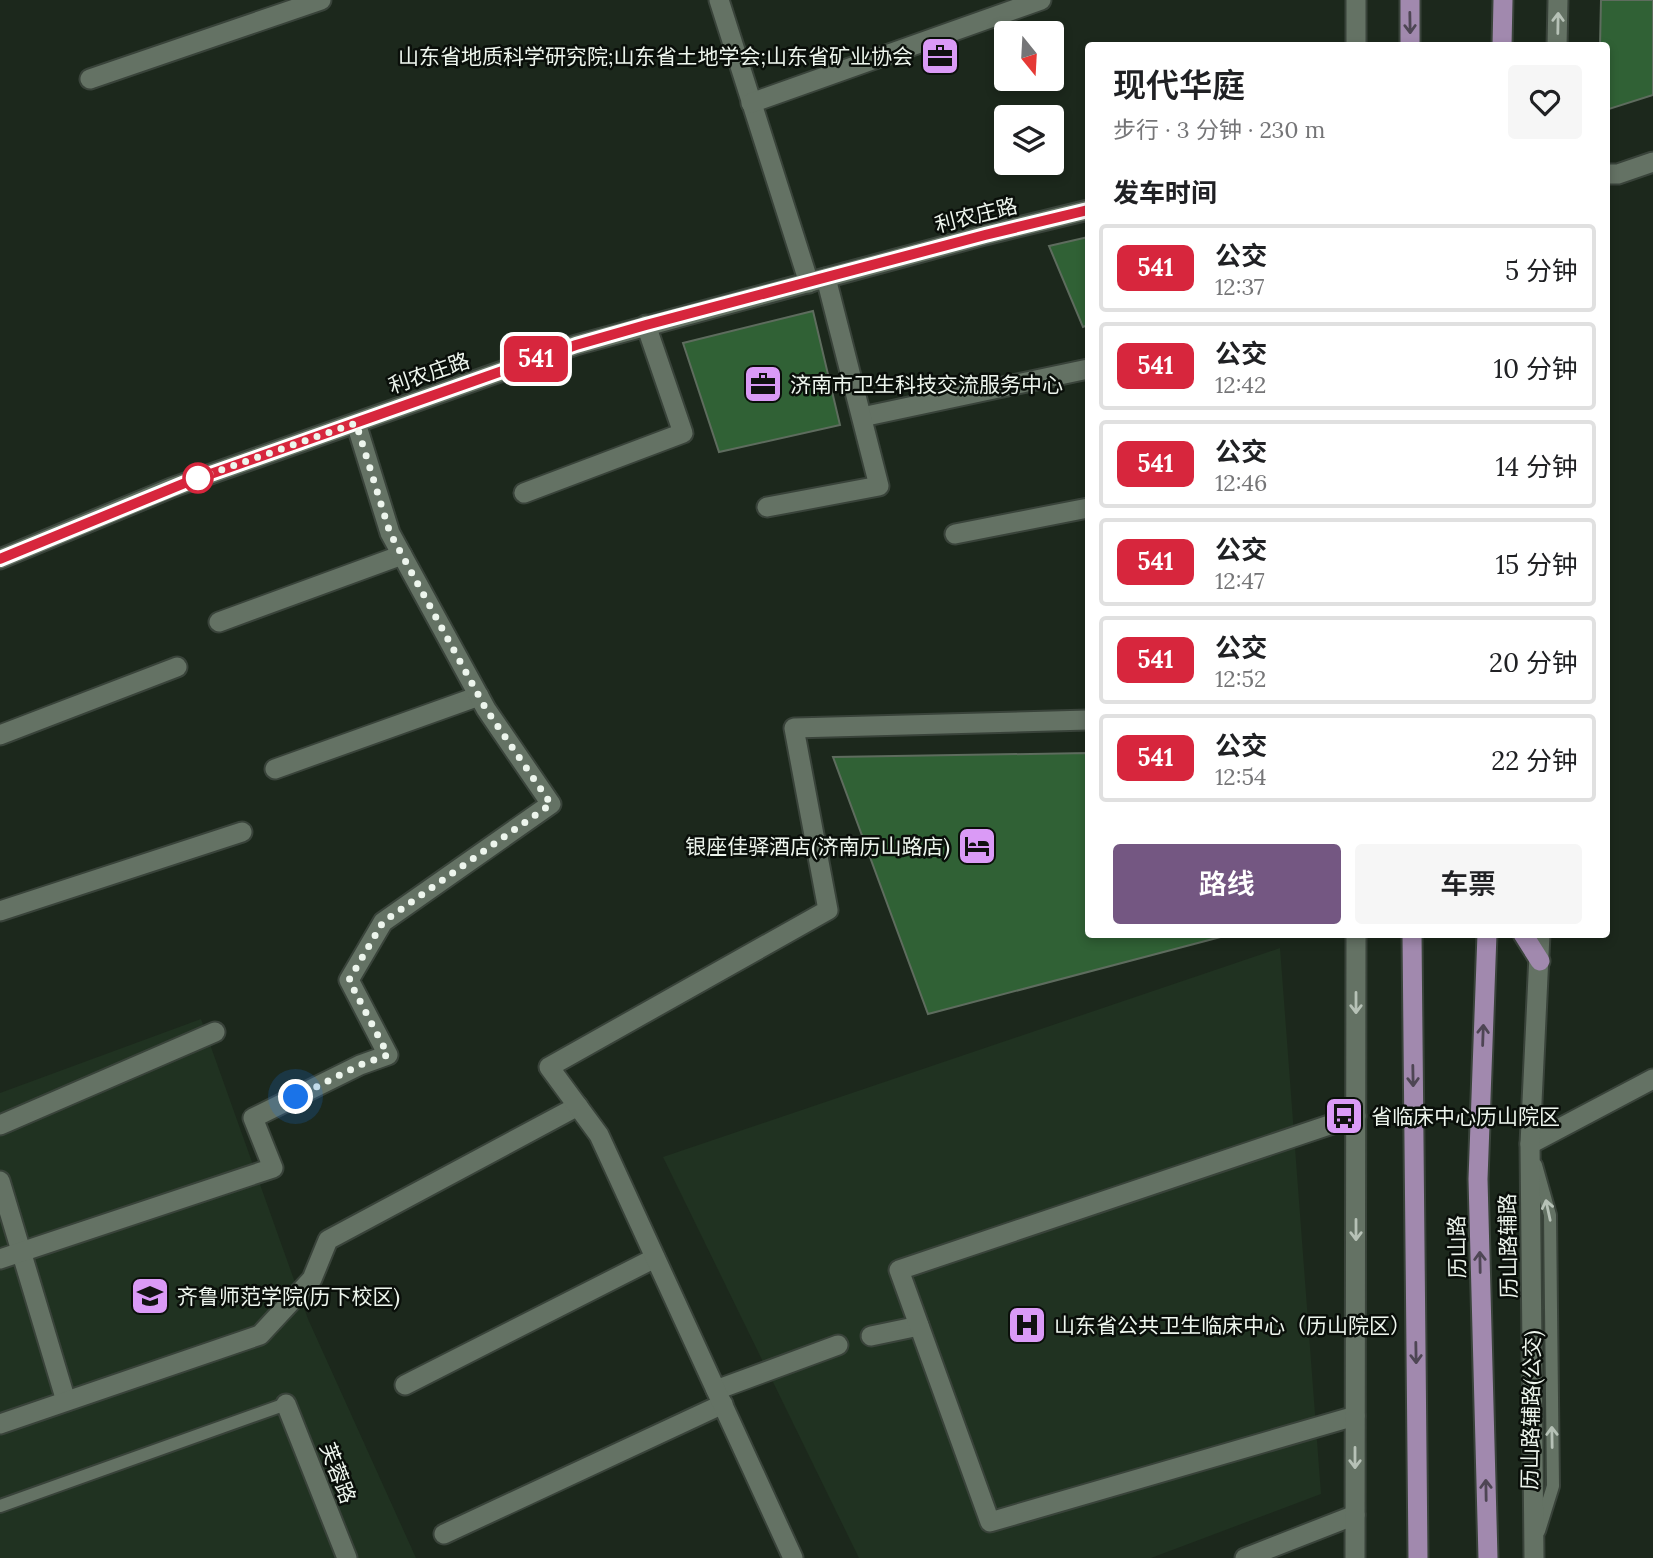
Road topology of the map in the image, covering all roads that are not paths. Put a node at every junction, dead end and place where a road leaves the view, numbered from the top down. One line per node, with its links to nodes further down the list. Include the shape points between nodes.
1 (321, 0): 12 (street)
2 (719, 0): 13 (street)
3 (1041, 0): 13 (street)
4 (1356, 0): 8 (street)
5 (1410, 0): 9 (main road, one-way to 9)
6 (1503, 0): 10 (main road)
7 (1558, 0): 11 (street, one-way to 7)
8 (1356, 42)
9 (1410, 42)
10 (1502, 42)
11 (1558, 42)
12 (90, 79)
13 (751, 103): 17 (street)
14 (1653, 162): 15 (street)
15 (1610, 174)
16 (1085, 211): 17 (street, 利农庄路)
17 (817, 280): 18 (street, 利农庄路); 20 (street)
18 (646, 325): 21 (street, 利农庄路); 22 (street, via 683,433)
19 (1085, 370): 20 (street)
20 (862, 417): 23 (street, via 879,486)
21 (356, 423): 26 (street, via 390,533); 27 (street, 利农庄路, via 171,488)
22 (524, 493)
23 (767, 507)
24 (1085, 509): 25 (street)
25 (955, 534)
26 (402, 555): 28 (street); 30 (street)
27 (0, 559)
28 (219, 622)
29 (177, 667): 32 (street)
30 (479, 696): 33 (street); 49 (street, via 551,804 383,922 349,980 388,1055 253,1118 273,1168)
31 (1085, 720): 44 (street, via 794,728 828,910 549,1067)
32 (0, 735)
33 (275, 769)
34 (242, 832): 35 (street)
35 (0, 911)
36 (1356, 938): 45 (street, one-way to 45)
37 (1412, 938): 69 (main road, 历山路, one-way to 69)
38 (1487, 938): 70 (main road, 历山路, one-way to 38, via 1478,1179)
39 (1526, 938): 41 (main road)
40 (1540, 938): 41 (street, 历山路辅路)
41 (1540, 961): 47 (street, 历山路辅路)
42 (215, 1032): 46 (street)
43 (1653, 1079): 47 (street)
44 (578, 1106): 50 (street, via 599,1135); 57 (street, via 328,1240 312,1279 260,1335)
45 (1356, 1116): 52 (street, via 899,1270); 59 (street, one-way to 59)
46 (0, 1125)
47 (1530, 1144): 64 (street, 历山路辅路, one-way to 47)
48 (0, 1181): 49 (street)
49 (20, 1252): 51 (street); 57 (street)
50 (656, 1258): 55 (street); 56 (street)
51 (0, 1259)
52 (919, 1326): 53 (street); 59 (street, via 990,1522)
53 (871, 1336)
54 (838, 1346): 56 (street)
55 (405, 1385)
56 (719, 1397): 63 (street); 66 (street)
57 (66, 1401): 60 (street)
58 (286, 1404): 61 (lane); 65 (street, 芙蓉路)
59 (1356, 1416): 62 (street, one-way to 62)
60 (0, 1424)
61 (0, 1506)
62 (1355, 1515): 67 (street); 68 (street)
63 (443, 1534)
64 (1534, 1555)
65 (347, 1558)
66 (793, 1558)
67 (1245, 1558)
68 (1355, 1558)
69 (1418, 1558)
70 (1488, 1558)

